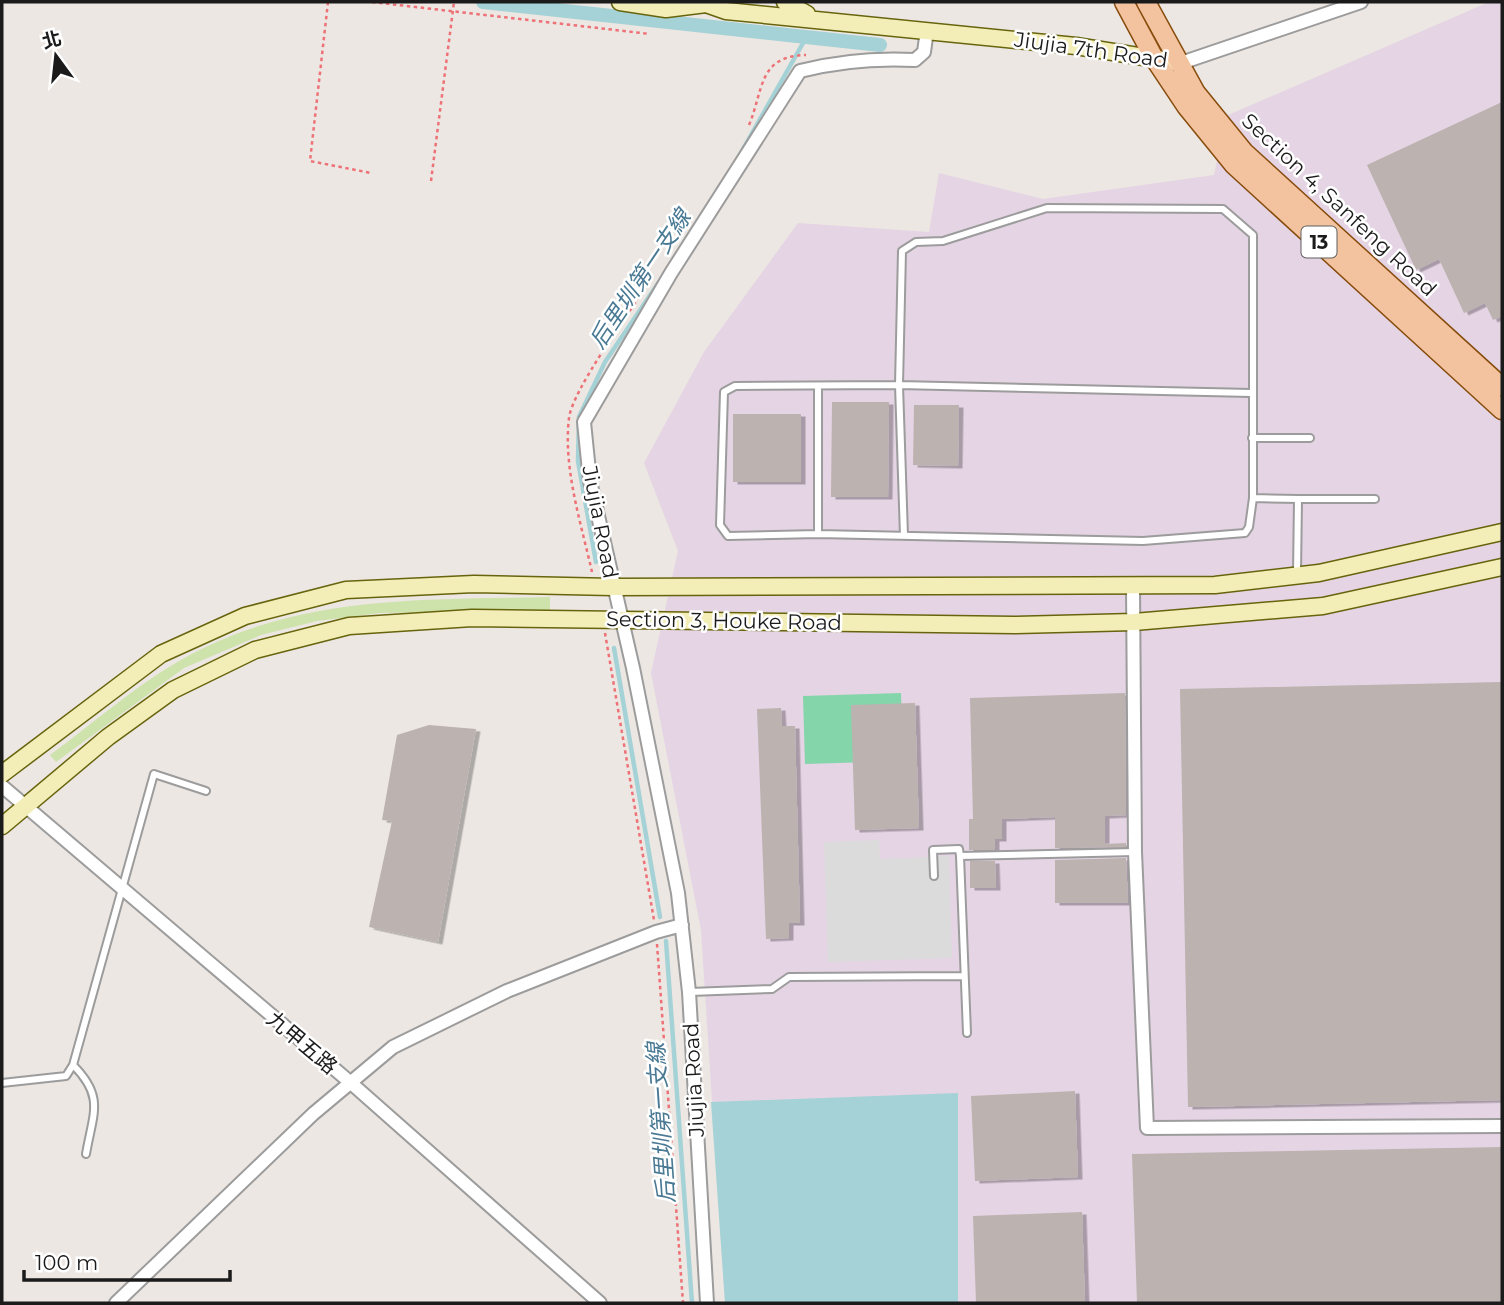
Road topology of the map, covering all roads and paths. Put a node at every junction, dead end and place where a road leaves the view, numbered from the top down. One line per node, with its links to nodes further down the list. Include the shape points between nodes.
1 (328, 2): 16 (path, via 310,161)
2 (372, 2): 10 (path)
3 (454, 2): 10 (path)
4 (620, 2): 9 (street, Jiujia 7th Road, via 666,9)
5 (785, 2): 11 (street, Jiujia 7th Road)
6 (1124, 2): 14 (main road, Section 4, Sanfeng Road / 13)
7 (1146, 2): 15 (main road, Section 4, Sanfeng Road / 13)
8 (1361, 2): 15 (street, Jiujia 7th Road)
9 (707, 3): 11 (street, Jiujia 7th Road, via 726,11)
10 (453, 12): 13 (path); 17 (path)
11 (813, 17): 12 (street, Jiujia 7th Road)
12 (927, 30): 14 (street, Jiujia 7th Road); 33 (street, Jiujia Road, via 924,52 915,60 837,61 800,71 603,387 584,422 590,481)
13 (650, 34)
14 (1154, 58): 15 (street, Jiujia 7th Road); 22 (main road, Section 4, Sanfeng Road / 13, via 1234,165)
15 (1181, 63): 20 (main road, Section 4, Sanfeng Road / 13, via 1196,93 1244,152)
16 (371, 173)
17 (431, 181)
18 (899, 385): 19 (lane); 21 (lane); 21 (lane, via 902,251 916,242 943,241 1048,208 1223,209 1253,235); 30 (lane)
19 (818, 386): 29 (lane); 29 (lane, via 735,386 724,392 720,526 728,536)
20 (1502, 387)
21 (1251, 393): 23 (lane)
22 (1502, 410)
23 (1252, 438): 24 (lane); 25 (lane)
24 (1310, 438)
25 (1253, 498): 26 (lane); 30 (lane, via 1245,533 1143,541)
26 (1298, 499): 27 (lane); 32 (lane)
27 (1375, 499)
28 (1502, 531): 32 (street, Section 3, Houke Road)
29 (818, 534): 30 (lane)
30 (904, 536)
31 (1502, 567): 36 (street, Section 3, Houke Road, via 1323,606)
32 (1297, 575): 34 (street, Section 3, Houke Road, via 1215,585)
33 (613, 587): 34 (street, Section 3, Houke Road); 35 (street, Jiujia Road); 37 (street, Section 3, Houke Road, via 474,584 346,590 245,616 161,654)
34 (1133, 587): 36 (street)
35 (621, 620): 36 (street, Section 3, Houke Road); 40 (street, Section 3, Houke Road, via 472,618 349,626 255,650 173,690); 46 (street, Jiujia Road)
36 (1134, 622): 42 (street)
37 (2, 774)
38 (2, 786): 40 (street, 九甲五路)
39 (206, 791): 45 (lane, via 153,774)
40 (24, 807): 41 (street, Section 3, Houke Road); 45 (street, 九甲五路)
41 (2, 826)
42 (1135, 852): 43 (lane); 53 (street, via 1147,1128)
43 (960, 856): 44 (lane, via 959,849 933,850); 47 (lane)
44 (934, 876)
45 (122, 891): 50 (lane); 52 (street, 九甲五路)
46 (682, 925): 48 (street, Jiujia Road); 52 (street, via 507,991 393,1047)
47 (964, 976): 48 (lane, via 789,977 772,989); 49 (lane)
48 (689, 992): 57 (street, Jiujia Road)
49 (967, 1033)
50 (73, 1065): 51 (lane, via 66,1076); 54 (lane, via 90,1082 95,1098)
51 (2, 1083)
52 (351, 1083): 55 (street, via 265,1158); 56 (street, 九甲五路)
53 (1502, 1126)
54 (86, 1154)
55 (116, 1303)
56 (600, 1303)
57 (707, 1303)

